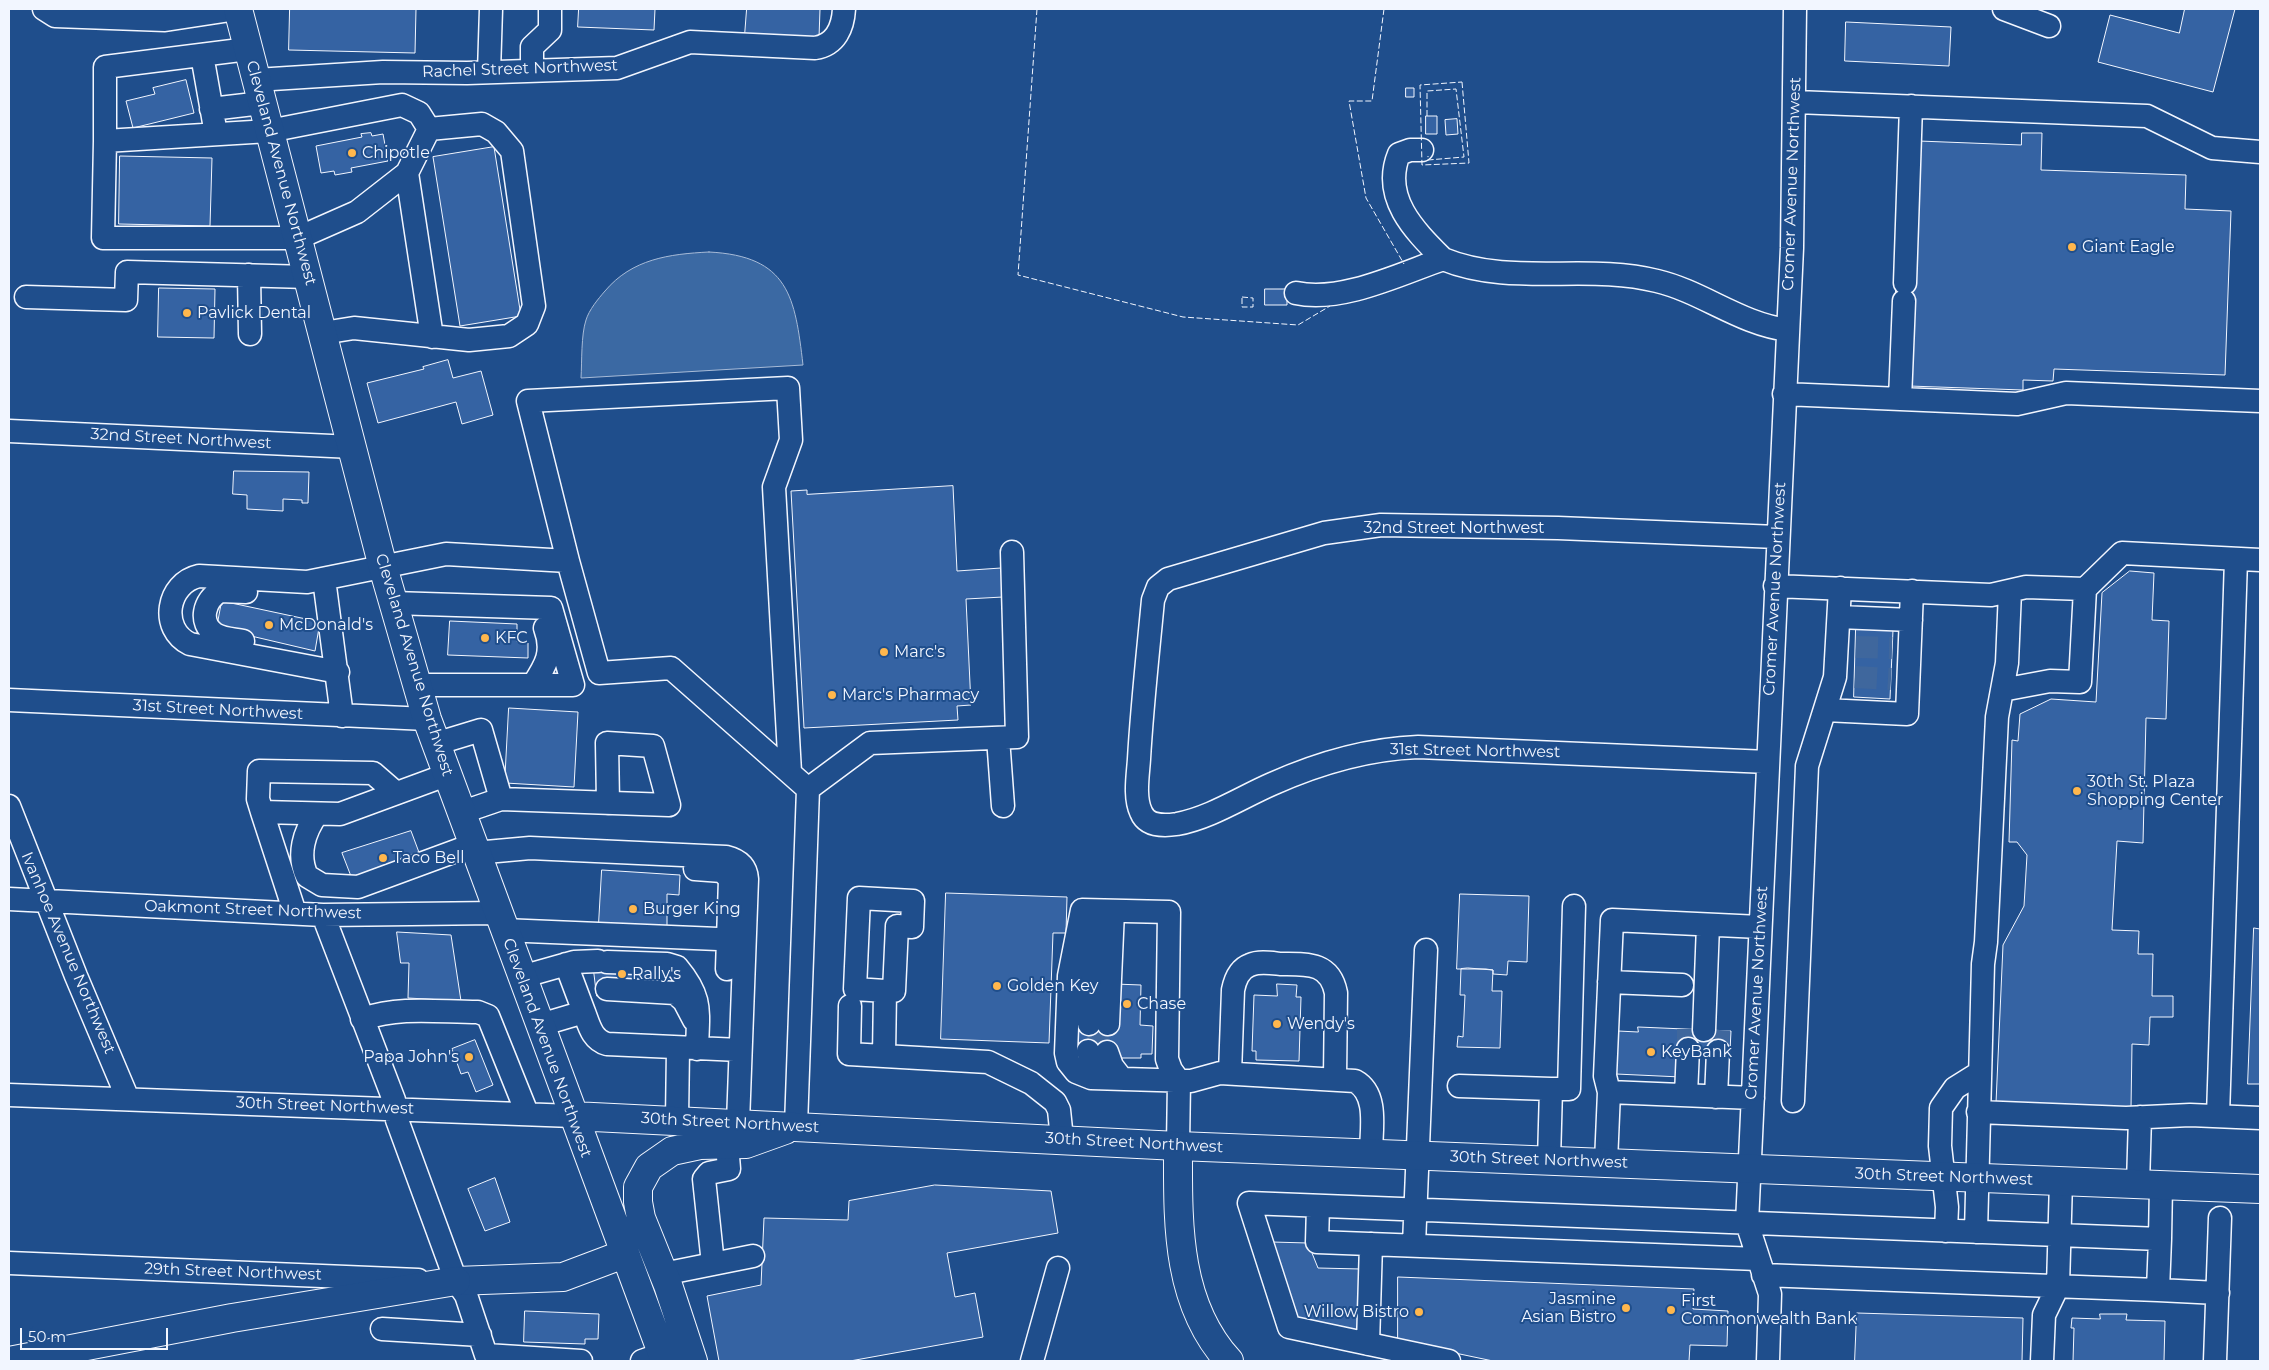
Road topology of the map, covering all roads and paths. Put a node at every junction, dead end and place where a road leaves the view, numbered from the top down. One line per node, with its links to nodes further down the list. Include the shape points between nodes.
1 (32, 9): 9 (street, via 41,28 150,29)
2 (44, 9): 9 (street, via 55,16)
3 (237, 9): 9 (street); 11 (main road, Cleveland Avenue Northwest)
4 (491, 9): 14 (street)
5 (550, 9): 13 (street, via 550,30 532,47)
6 (844, 9): 13 (street, Rachel Street Northwest, via 840,29 830,42 821,47 690,42 617,68)
7 (1795, 9): 16 (street, Cromer Avenue Northwest)
8 (2004, 9): 10 (street)
9 (164, 14)
10 (2049, 26)
11 (248, 49): 12 (street); 15 (main road, Cleveland Avenue Northwest)
12 (202, 55): 18 (street); 23 (street, via 106,67)
13 (532, 71): 14 (street, Rachel Street Northwest)
14 (489, 72): 15 (street, Rachel Street Northwest, via 383,72)
15 (259, 92): 18 (street, Rachel Street Northwest); 21 (main road, Cleveland Avenue Northwest)
16 (1796, 102): 17 (street); 34 (street, Cromer Avenue Northwest)
17 (1911, 106): 25 (street, via 2147,116 2212,148); 39 (street)
18 (211, 109): 22 (street)
19 (328, 119): 20 (street, via 402,105 419,113); 21 (street); 27 (street, via 353,129 381,124 400,113 416,120 420,127 418,137)
20 (429, 129): 26 (street); 37 (street, via 482,124 496,132 512,151 534,306 527,324 509,336 469,340)
21 (269, 131): 22 (street); 28 (main road, Cleveland Avenue Northwest)
22 (216, 134): 23 (street)
23 (105, 141): 28 (street, via 103,238)
24 (1422, 150): 29 (street, via 1399,154 1395,190 1413,228)
25 (2260, 152)
26 (407, 173): 27 (street); 37 (street)
27 (386, 189): 28 (street, via 357,212)
28 (298, 238): 31 (main road, Cleveland Avenue Northwest)
29 (1444, 259): 32 (street, via 1344,292 1310,296); 34 (street, via 1466,268 1503,273 1610,274 1657,281 1685,290 1749,321)
30 (249, 275): 31 (street); 33 (street, via 127,272 126,300); 35 (street)
31 (308, 277): 36 (main road, Cleveland Avenue Northwest)
32 (1296, 293)
33 (26, 297)
34 (1788, 330): 38 (street, Cromer Avenue Northwest)
35 (250, 334)
36 (323, 334): 37 (street, via 354,328); 42 (main road, Cleveland Avenue Northwest)
37 (432, 337)
38 (1784, 394): 39 (street); 43 (street, Cromer Avenue Northwest)
39 (1900, 399): 40 (street, via 2017,404 2066,394)
40 (2260, 402)
41 (9, 431): 42 (street, 32nd Street Northwest)
42 (353, 447): 48 (main road, Cleveland Avenue Northwest)
43 (1777, 537): 50 (street, Cromer Avenue Northwest); 78 (street, 32nd Street Northwest, via 1381,525 1324,533 1168,579 1158,587 1153,600 1140,742 1138,787)
44 (1012, 552): 67 (street, via 1017,737)
45 (2236, 559): 46 (street); 52 (street, via 2122,553); 125 (street)
46 (2260, 560)
47 (568, 562): 48 (street, via 446,554); 69 (street, via 599,673 671,668); 69 (street, via 528,401 788,388 790,440 774,487)
48 (383, 567): 49 (street); 55 (main road, Cleveland Avenue Northwest)
49 (316, 580): 59 (street); 59 (street, via 298,596 223,590 211,597 205,611 208,627 220,636); 59 (street, via 192,578 172,597 172,623 182,638 195,646)
50 (1775, 586): 51 (street); 68 (street, Cromer Avenue Northwest)
51 (1840, 588): 53 (street); 57 (street)
52 (2085, 589): 54 (street, via 2026,587); 62 (street, via 2080,682 2050,681)
53 (1912, 591): 54 (street, via 1992,595); 58 (street)
54 (2010, 591): 62 (street, via 2007,663)
55 (393, 604): 56 (street); 60 (main road, Cleveland Avenue Northwest)
56 (456, 605): 61 (street, via 472,617 532,619 543,626 548,639 548,661); 61 (street, via 550,608 573,685)
57 (1839, 617): 58 (street); 64 (street, via 1847,647 1845,677)
58 (1911, 620): 64 (street, via 1901,649 1900,679 1907,714)
59 (337, 666): 65 (street)
60 (416, 684): 61 (street); 66 (main road, Cleveland Avenue Northwest)
61 (533, 685)
62 (2002, 690): 109 (street, via 1994,755)
63 (9, 700): 65 (street, 31st Street Northwest)
64 (1825, 710): 120 (street, via 1807,766)
65 (342, 716): 66 (street, 31st Street Northwest)
66 (431, 732): 70 (main road, Cleveland Avenue Northwest); 73 (street, 31st Street Northwest, via 481,730)
67 (998, 738): 71 (street, via 870,743); 76 (street)
68 (1768, 762): 78 (street, 31st Street Northwest, via 1388,748 1358,753 1315,767 1178,824 1158,825); 91 (street, Cromer Avenue Northwest)
69 (790, 772): 71 (street)
70 (446, 775): 72 (street); 80 (main road, Cleveland Avenue Northwest)
71 (808, 788): 129 (street)
72 (396, 793): 77 (street, via 373,774 259,771 258,799); 79 (street, via 340,814)
73 (501, 799): 74 (street); 80 (street)
74 (608, 803)
75 (9, 806): 84 (street, Ivanhoe Avenue Northwest)
76 (1003, 806)
77 (262, 812): 79 (street); 87 (street)
78 (1141, 812)
79 (317, 814): 81 (street, via 306,834 301,856 307,876 322,885 358,887)
80 (460, 814): 81 (main road, Cleveland Avenue Northwest)
81 (473, 849): 82 (street); 89 (main road, Cleveland Avenue Northwest)
82 (587, 851): 92 (street, via 619,866 724,872 730,881); 92 (street, via 726,857 740,863 747,874)
83 (9, 899): 84 (street, Oakmont Street Northwest)
84 (46, 901): 87 (street, Oakmont Street Northwest); 119 (street, Ivanhoe Avenue Northwest)
85 (1574, 906): 114 (street, via 1569,1089)
86 (1098, 911): 86 (street, via 1093,1024); 110 (street, via 1069,976 1066,1053 1076,1072); 112 (street, via 1169,912 1167,1059)
87 (295, 913): 88 (street, Oakmont Street Northwest)
88 (323, 914): 89 (street, Oakmont Street Northwest); 102 (street)
89 (500, 921): 92 (street, Oakmont Street Northwest); 95 (main road, Cleveland Avenue Northwest)
90 (1708, 925): 91 (street); 96 (street, via 1612,920); 104 (street); 104 (street)
91 (1760, 927): 118 (street, Cromer Avenue Northwest)
92 (736, 940): 106 (street)
93 (1426, 950): 134 (street)
94 (566, 964): 95 (street); 98 (street); 105 (street, via 602,962 677,967 699,1008)
95 (521, 977): 103 (main road, Cleveland Avenue Northwest)
96 (1609, 982): 97 (street); 115 (street, via 1605,1076)
97 (1682, 985)
98 (575, 988): 101 (street); 105 (street, via 675,993 684,1001)
99 (886, 991): 99 (street, via 855,989 859,898 913,901 912,927 897,926 894,991); 107 (street)
100 (850, 1006): 107 (street, via 849,1054)
101 (584, 1012): 103 (street); 105 (street, via 593,1035 601,1042 613,1045)
102 (362, 1019): 121 (street); 123 (street, via 384,1012 408,1010 478,1012 488,1016)
103 (540, 1026): 124 (main road, Cleveland Avenue Northwest)
104 (1703, 1040): 117 (street); 117 (street)
105 (691, 1042): 106 (street); 128 (street)
106 (732, 1050): 130 (street)
107 (884, 1056): 131 (street, via 988,1062 1030,1083 1056,1102)
108 (1230, 1073): 111 (street); 111 (street, via 1233,990 1241,971 1259,963 1307,964 1319,967 1334,981); 112 (street)
109 (1979, 1073): 122 (street); 138 (street, via 1955,1088 1941,1108)
110 (1106, 1078): 110 (street, via 1081,1065 1092,1052 1112,1066); 112 (street)
111 (1335, 1078): 133 (street, via 1355,1081 1368,1091 1372,1109)
112 (1179, 1081): 132 (street)
113 (1459, 1086): 114 (street)
114 (1551, 1089): 135 (street)
115 (1609, 1092): 117 (street); 136 (street)
116 (9, 1095): 119 (street, 30th Street Northwest)
117 (1701, 1096): 118 (street)
118 (1753, 1098): 137 (street, Cromer Avenue Northwest)
119 (128, 1099): 121 (street, 30th Street Northwest)
120 (1793, 1101)
121 (395, 1108): 123 (street, 30th Street Northwest); 160 (street)
122 (1978, 1112): 126 (street); 139 (street)
123 (527, 1113): 124 (street, 30th Street Northwest)
124 (573, 1116): 128 (main road, 30th Street Northwest); 153 (main road, Cleveland Avenue Northwest)
125 (2218, 1116): 126 (street); 127 (street)
126 (2140, 1117): 141 (street)
127 (2260, 1118)
128 (677, 1120): 130 (main road, 30th Street Northwest)
129 (796, 1126): 130 (main road, 30th Street Northwest); 131 (main road, 30th Street Northwest)
130 (733, 1133): 156 (street, via 729,1169 708,1173 704,1179); 159 (main road, via 672,1151 656,1161 642,1177 638,1187 641,1218)
131 (1062, 1139): 132 (main road, 30th Street Northwest)
132 (1178, 1146): 133 (main road, 30th Street Northwest); 172 (main road, via 1178,1206 1186,1278 1207,1330)
133 (1371, 1153): 134 (main road, 30th Street Northwest)
134 (1416, 1155): 135 (main road, 30th Street Northwest); 144 (street)
135 (1549, 1160): 136 (main road, 30th Street Northwest)
136 (1606, 1162): 137 (main road, 30th Street Northwest)
137 (1750, 1169): 138 (main road, 30th Street Northwest); 146 (street, Cromer Avenue Northwest)
138 (1943, 1176): 139 (main road, 30th Street Northwest); 147 (street)
139 (1978, 1178): 140 (main road, 30th Street Northwest); 148 (street)
140 (2060, 1181): 141 (main road, 30th Street Northwest); 149 (street)
141 (2150, 1184): 142 (main road, 30th Street Northwest); 150 (street)
142 (2260, 1189)
143 (1318, 1206): 144 (street); 151 (street, via 1317,1242); 166 (street, via 1249,1203 1289,1327)
144 (1415, 1209): 146 (street); 152 (street)
145 (2220, 1218): 163 (street)
146 (1747, 1223): 147 (street); 157 (street)
147 (1946, 1230): 148 (street)
148 (1976, 1232): 149 (street)
149 (2060, 1235): 150 (street); 161 (street)
150 (2160, 1239): 162 (street)
151 (1372, 1244): 152 (street); 166 (street)
152 (1414, 1245): 157 (street)
153 (624, 1254): 160 (main road, via 563,1277); 167 (main road, Cleveland Avenue Northwest)
154 (753, 1256): 156 (street)
155 (9, 1263): 160 (street, 29th Street Northwest)
156 (713, 1264): 159 (street)
157 (1761, 1267): 161 (street); 174 (street, via 1770,1294)
158 (1058, 1268): 171 (street)
159 (664, 1274): 170 (main road)
160 (456, 1281): 165 (street, via 466,1295); 168 (main road)
161 (2058, 1286): 162 (street); 175 (street, via 2044,1316)
162 (2158, 1290): 163 (street)
163 (2218, 1292): 176 (street)
164 (382, 1329): 165 (street)
165 (480, 1335): 169 (street, via 486,1355)
166 (1368, 1344): 173 (street)
167 (656, 1359)
168 (9, 1361)
169 (581, 1361)
170 (693, 1361)
171 (1032, 1361)
172 (1229, 1361)
173 (1449, 1361)
174 (1768, 1361)
175 (2042, 1361)
176 (2215, 1361)

